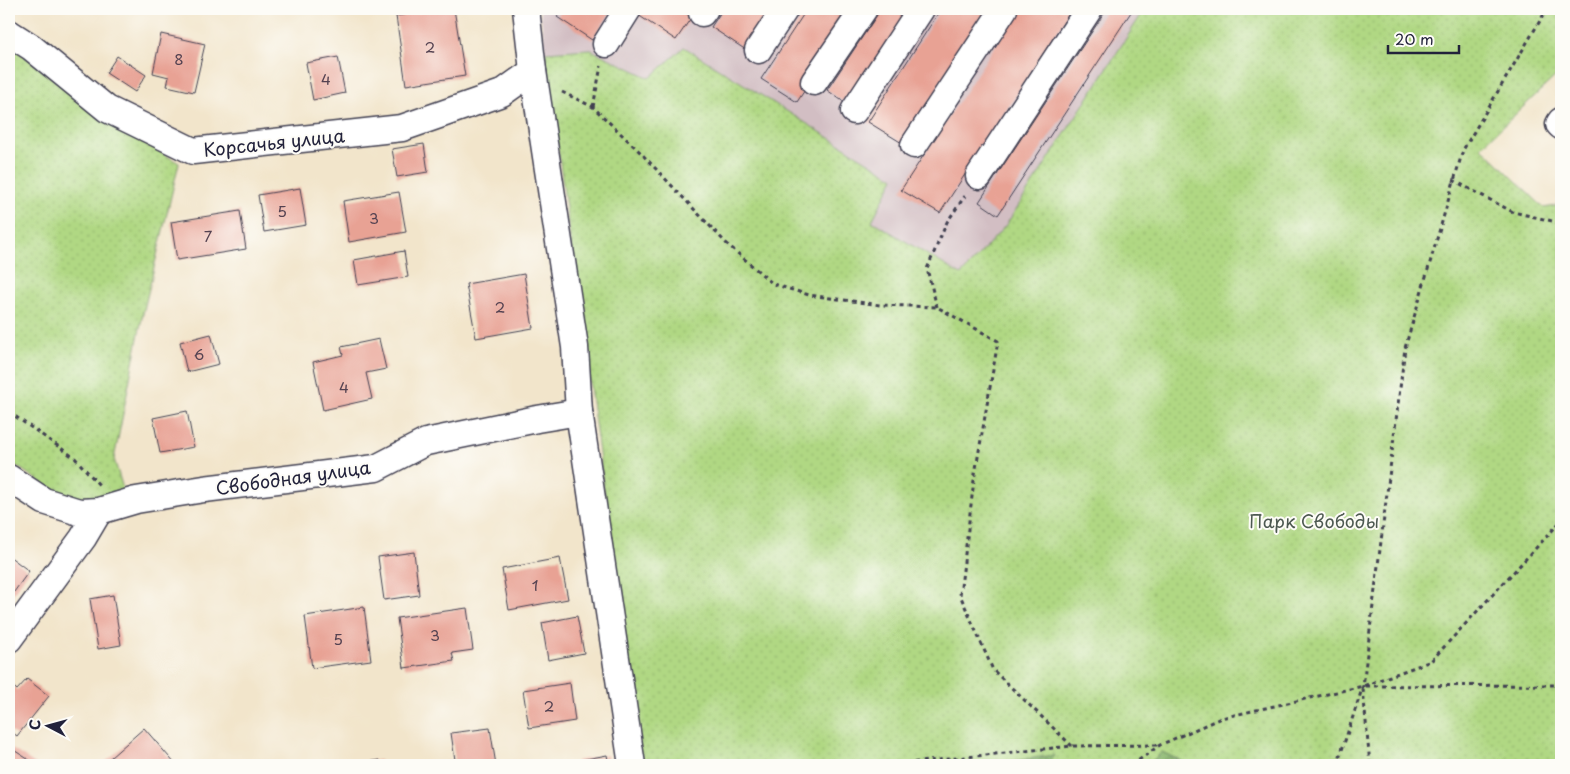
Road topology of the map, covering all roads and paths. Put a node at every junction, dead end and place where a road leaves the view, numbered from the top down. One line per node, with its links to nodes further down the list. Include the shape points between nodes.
1 (526, 9): 12 (street)
2 (628, 9): 10 (street)
3 (784, 9): 11 (street)
4 (864, 9): 13 (street)
5 (921, 9): 15 (street)
6 (1004, 9): 18 (street)
7 (1089, 9): 19 (street)
8 (1547, 9): 20 (path, via 1463,150)
9 (9, 32): 12 (street, Корсачья улица, via 107,109 193,151 402,128 502,93)
10 (606, 44): 14 (path)
11 (758, 50)
12 (533, 71): 14 (path, via 565,94); 24 (street, via 575,347)
13 (814, 82)
14 (593, 107): 22 (path, via 726,243 773,284 809,296 880,305)
15 (854, 111)
16 (1561, 121): 17 (street)
17 (1561, 126)
18 (914, 145)
19 (979, 176): 22 (path, via 947,222 927,269)
20 (1453, 180): 21 (path, via 1513,212); 30 (path, via 1405,348)
21 (1561, 223)
22 (937, 307): 31 (path, via 998,341 974,480 960,595 993,670)
23 (9, 412): 26 (path, via 81,465 99,485)
24 (578, 412): 26 (street, Свободная улица, via 426,442 376,468 204,489 136,500); 33 (street)
25 (9, 478): 26 (street, Свободная улица, via 44,501 79,512)
26 (99, 510): 28 (street, via 83,538)
27 (1561, 521): 30 (path, via 1431,661)
28 (9, 639)
29 (1561, 685): 30 (path)
30 (1363, 686): 32 (path, via 1221,718); 36 (path); 37 (path)
31 (1072, 746): 32 (path); 34 (path)
32 (1160, 746): 35 (path)
33 (632, 765)
34 (890, 765)
35 (1132, 765)
36 (1337, 765)
37 (1370, 765)

